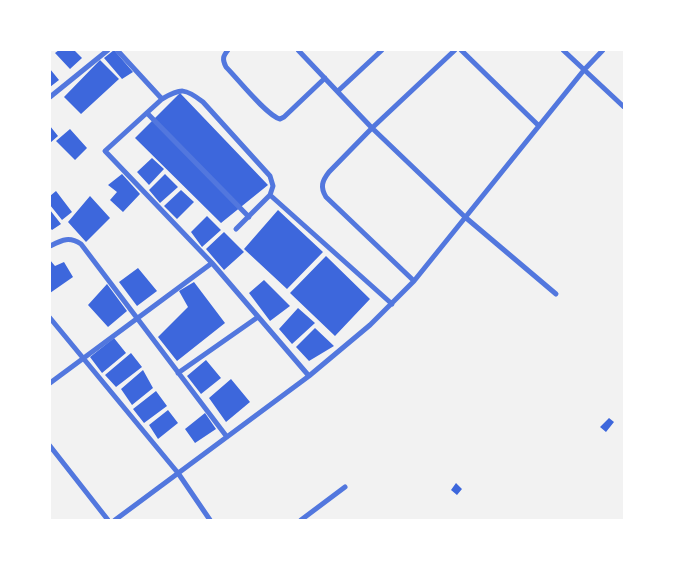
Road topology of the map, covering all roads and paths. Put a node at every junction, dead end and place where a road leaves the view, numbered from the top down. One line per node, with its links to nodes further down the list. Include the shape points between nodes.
1 (108, 50): 13 (street)
2 (117, 50): 14 (street)
3 (228, 50): 11 (street, via 223,57 226,67 277,119 284,117)
4 (298, 50): 11 (street)
5 (382, 50): 12 (street)
6 (455, 50): 18 (street)
7 (461, 50): 17 (street)
8 (563, 50): 10 (street)
9 (603, 50): 10 (street)
10 (584, 70): 15 (street); 17 (street)
11 (325, 78): 12 (street)
12 (338, 90): 18 (street)
13 (50, 97)
14 (162, 99): 16 (street); 19 (street, via 183,90 203,102 270,176 273,186)
15 (624, 107)
16 (147, 113): 20 (street); 24 (street, via 105,151)
17 (539, 126): 21 (street)
18 (372, 128): 21 (street); 25 (street, via 329,172 322,191)
19 (270, 195): 20 (street); 27 (street)
20 (249, 217): 22 (street)
21 (465, 217): 25 (street); 26 (street)
22 (236, 230)
23 (50, 246): 30 (street, via 68,238 81,244)
24 (212, 263): 28 (street); 30 (street)
25 (414, 281): 27 (street)
26 (556, 294)
27 (392, 304): 33 (street)
28 (258, 317): 32 (street); 33 (street)
29 (50, 318): 31 (street)
30 (136, 319): 31 (street); 32 (street)
31 (83, 358): 34 (street); 37 (street)
32 (178, 373): 35 (street)
33 (309, 376): 35 (street)
34 (50, 383)
35 (227, 437): 37 (street)
36 (50, 446): 39 (street)
37 (178, 473): 40 (street); 41 (street)
38 (345, 487): 42 (street)
39 (108, 520)
40 (115, 520)
41 (210, 520)
42 (301, 520)

